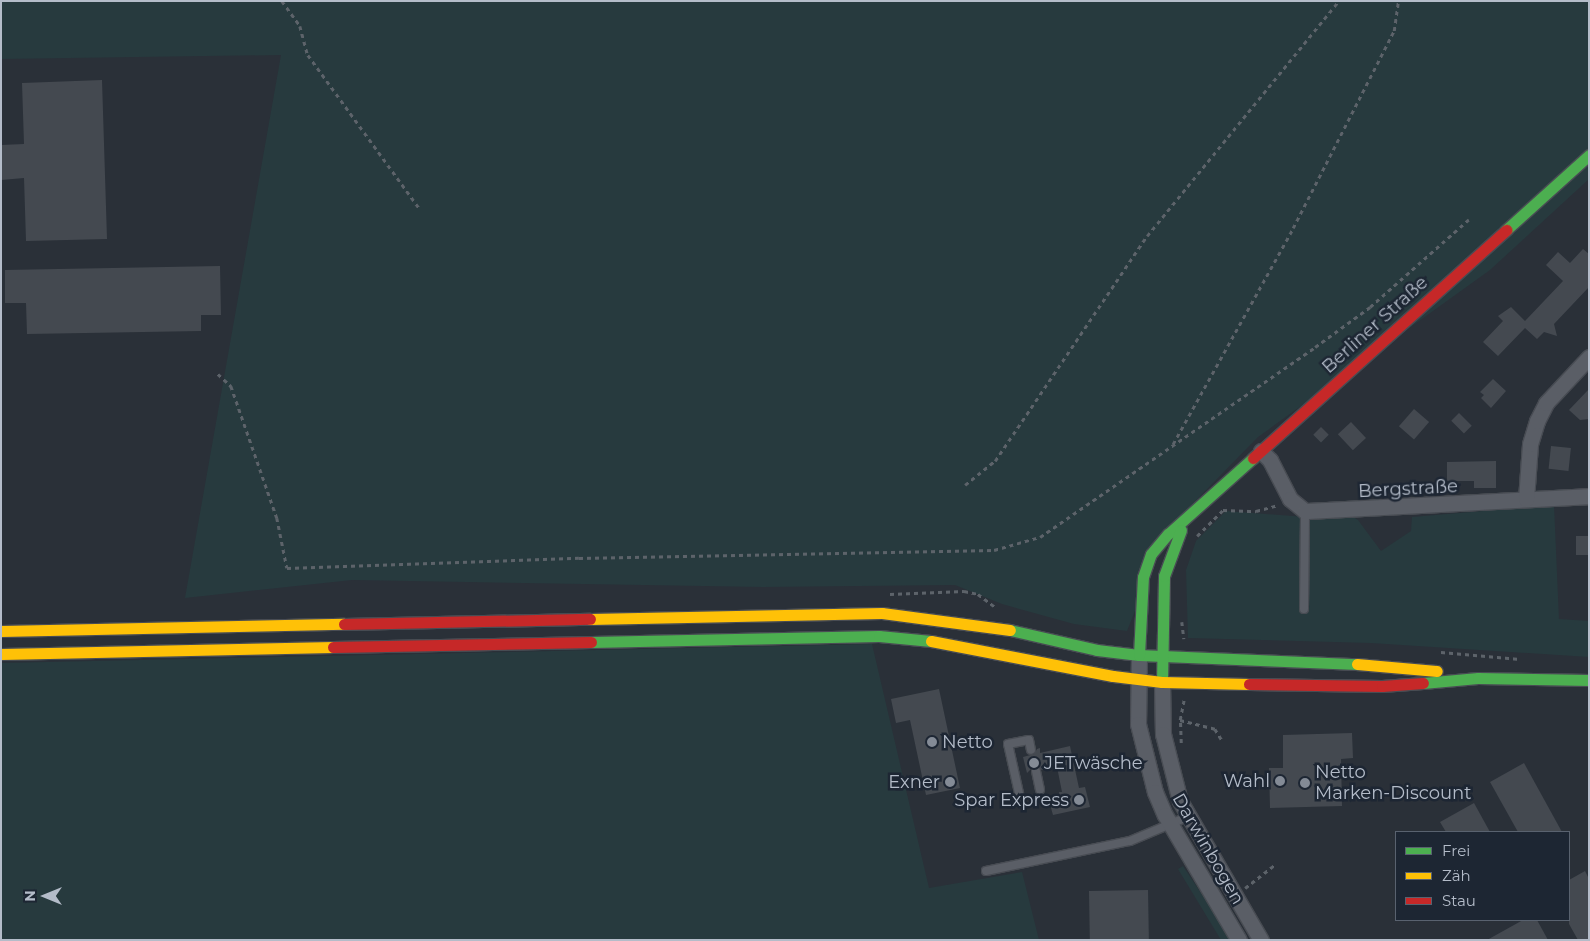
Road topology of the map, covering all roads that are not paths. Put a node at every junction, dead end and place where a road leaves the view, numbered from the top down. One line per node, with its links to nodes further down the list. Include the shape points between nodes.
1 (1589, 155): 3 (main road, Berliner Straße)
2 (1589, 356): 5 (street, via 1546,403 1536,421 1530,444)
3 (1261, 451): 6 (street, via 1270,460 1290,499); 7 (main road, Berliner Straße)
4 (1589, 496): 5 (street, Bergstraße)
5 (1526, 499): 6 (street, Bergstraße)
6 (1305, 511): 8 (lane)
7 (1185, 521): 11 (main road, Berliner Straße, via 1168,534 1146,565); 12 (main road, Berliner Straße, via 1168,558 1164,576)
8 (1304, 609)
9 (1, 631): 11 (main road, via 882,614 987,625 1097,650)
10 (1, 654): 14 (main road, via 879,636 946,642)
11 (1139, 655): 12 (main road); 14 (street, Darwinbogen)
12 (1163, 658): 13 (main road, via 1381,666); 16 (main road, Berliner Straße)
13 (1478, 678): 15 (main road); 16 (main road, via 1382,686)
14 (1138, 680): 16 (main road); 22 (street, Darwinbogen, via 1141,745 1155,792)
15 (1589, 680)
16 (1162, 682): 21 (street, Darwinbogen, via 1166,758)
17 (1031, 750): 20 (lane, via 1029,740 1008,744)
18 (1036, 771): 19 (lane)
19 (1040, 790)
20 (1021, 802)
21 (1188, 817): 22 (lane); 25 (street, Darwinbogen)
22 (1171, 826): 23 (lane, via 1130,841); 24 (street, Darwinbogen)
23 (986, 871)
24 (1239, 940)
25 (1261, 940)

